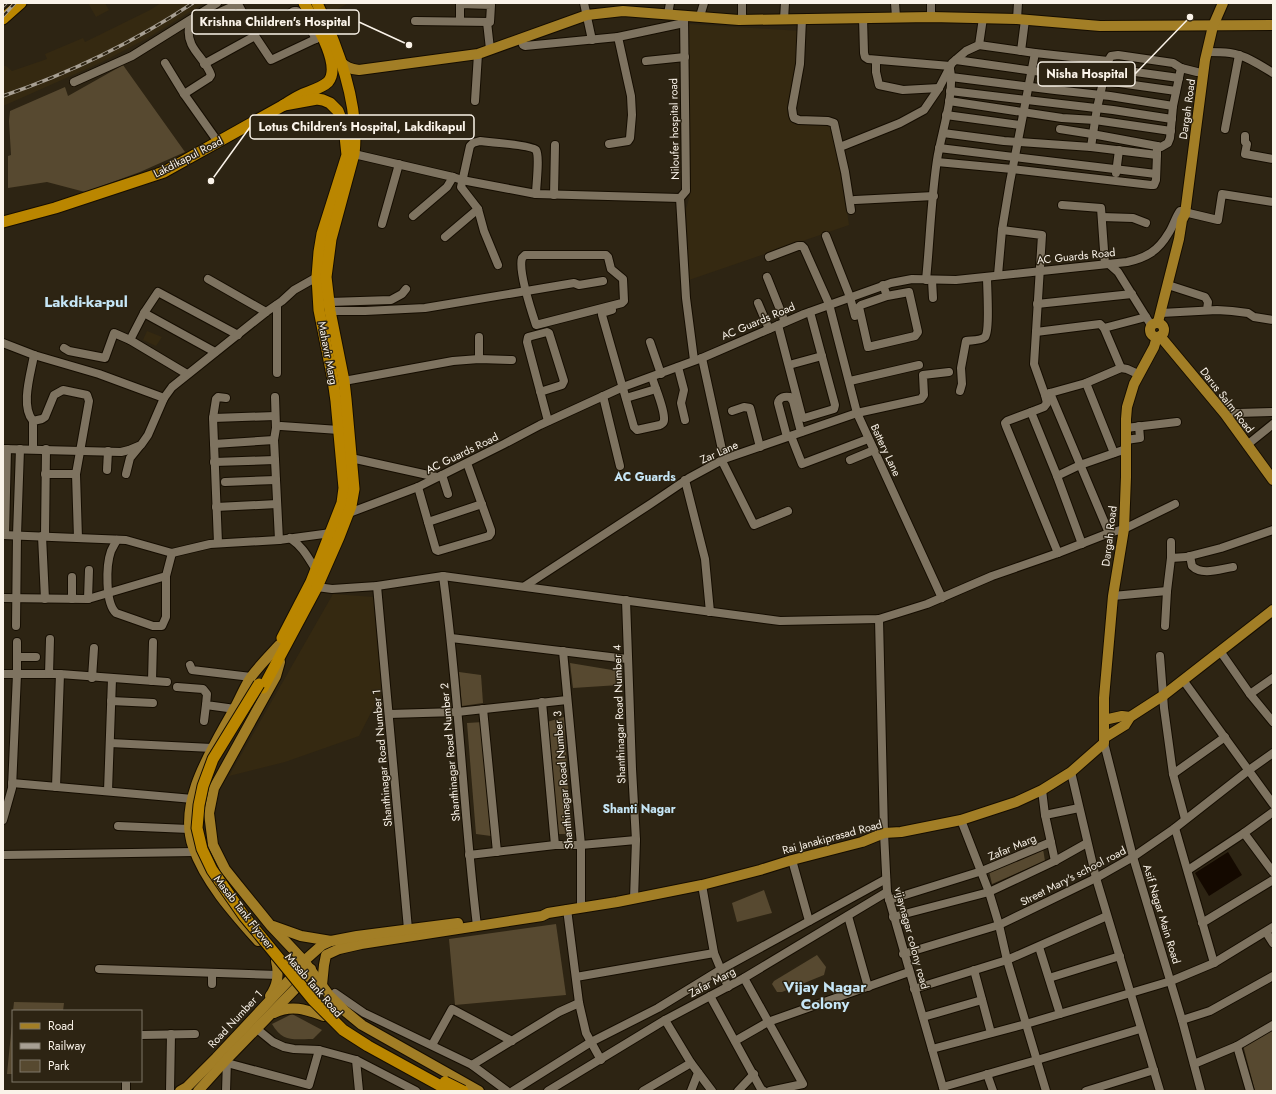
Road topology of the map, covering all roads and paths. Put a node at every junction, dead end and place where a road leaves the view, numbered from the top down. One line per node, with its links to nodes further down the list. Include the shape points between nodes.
1 (21, 3): 24 (highway)
2 (217, 3): 62 (street, via 132,56)
3 (304, 3): 36 (highway, Lakdikapul Road, via 314,19)
4 (460, 3): 31 (street); 32 (street, via 491,5 490,22)
5 (584, 3): 17 (street)
6 (670, 3): 16 (street)
7 (704, 3): 18 (street)
8 (742, 3): 29 (street)
9 (785, 3): 26 (street)
10 (895, 3): 19 (street)
11 (932, 3): 20 (street)
12 (1018, 3): 28 (street)
13 (1216, 3): 34 (main road, Dargah Road)
14 (1224, 3): 34 (main road, Dargah Road)
15 (320, 6): 48 (highway, Lakdikapul Road)
16 (668, 14): 17 (main road, via 622,10); 25 (main road)
17 (587, 15): 37 (main road); 39 (street)
18 (700, 16): 25 (main road); 29 (main road)
19 (896, 17): 20 (main road); 22 (main road)
20 (931, 17): 23 (main road)
21 (265, 18): 36 (street, via 273,24 297,11)
22 (863, 18): 27 (main road); 49 (street, via 865,57)
23 (983, 18): 28 (main road); 40 (street)
24 (3, 19)
25 (684, 19): 38 (street); 47 (street, Niloufer hospital road)
26 (784, 19): 27 (main road); 29 (main road)
27 (802, 19): 93 (street, via 800,64 792,112 794,118 799,120 834,123)
28 (1021, 19): 34 (main road, via 1100,26); 42 (street)
29 (742, 20)
30 (415, 21): 31 (street)
31 (460, 21): 32 (street)
32 (487, 22): 41 (street)
33 (1273, 25): 34 (main road)
34 (1209, 26): 43 (main road, Dargah Road); 58 (main road, Dargah Road)
35 (255, 36): 36 (street, via 271,60); 51 (street); 51 (street, via 238,4 194,24 189,28 189,39)
36 (319, 38): 48 (highway, Lakdikapul Road)
37 (521, 38): 39 (street, via 523,46); 41 (main road)
38 (618, 38): 39 (street); 90 (street, via 631,96 632,115 628,141)
39 (592, 40)
40 (979, 45): 42 (street); 54 (street, via 966,51)
41 (490, 49): 45 (main road)
42 (1021, 51): 44 (street)
43 (1207, 52): 46 (street); 118 (main road, Dargah Road)
44 (1035, 53): 52 (street); 57 (street)
45 (478, 54): 56 (main road); 71 (street)
46 (1239, 55): 59 (street); 83 (street)
47 (685, 57): 50 (street); 112 (street, Niloufer hospital road, via 686,190)
48 (335, 59): 56 (main road, via 345,66); 63 (highway, Lakdikapul Road); 73 (highway, Lakdikapul Road, via 328,82); 80 (highway)
49 (876, 60): 54 (street); 65 (street, via 879,86 911,90)
50 (646, 61)
51 (204, 64): 68 (street, via 211,73 210,77)
52 (1107, 64): 55 (street, via 1111,56 1118,55 1173,62); 60 (street); 61 (street)
53 (165, 65): 68 (street)
54 (952, 68): 57 (street); 64 (street); 65 (street); 66 (street)
55 (1181, 68): 58 (street); 60 (street)
56 (359, 70): 63 (main road, via 353,73)
57 (1032, 71): 61 (street); 64 (street)
58 (1197, 72): 118 (main road, Dargah Road)
59 (1273, 73)
60 (1179, 78): 67 (street)
61 (1103, 81): 67 (street); 69 (street)
62 (74, 82)
63 (349, 87): 80 (highway, Mahavir Marg)
64 (1028, 87): 69 (street); 70 (street)
65 (939, 88): 93 (street, via 924,110 915,116)
66 (950, 91): 70 (street); 72 (street)
67 (1176, 91): 74 (street)
68 (184, 94): 88 (street)
69 (1100, 94): 74 (street); 75 (street)
70 (1026, 99): 75 (street); 76 (street)
71 (475, 101)
72 (949, 101): 76 (street); 77 (street)
73 (284, 105): 88 (highway, Lakdikapul Road); 132 (highway, Mahavir Marg, via 324,100 338,111 344,127 347,155 322,234)
74 (1174, 106): 78 (street)
75 (1097, 108): 78 (street); 79 (street)
76 (1023, 112): 79 (street); 81 (street)
77 (946, 115): 81 (street); 85 (street)
78 (1172, 119): 84 (street)
79 (1095, 120): 84 (street); 86 (street)
80 (354, 125): 97 (highway, Mahavir Marg)
81 (1020, 125): 89 (street)
82 (1060, 129): 86 (street)
83 (1225, 129)
84 (1171, 131): 92 (street, via 1168,144)
85 (943, 133): 89 (street); 95 (street)
86 (1092, 134): 92 (street); 94 (street)
87 (1245, 136): 100 (street, via 1245,154)
88 (218, 142): 121 (highway, Lakdikapul Road, via 164,172 55,208)
89 (1017, 142): 94 (street); 99 (street)
90 (609, 144)
91 (556, 145): 110 (street)
92 (1156, 146): 98 (street)
93 (840, 147): 117 (street)
94 (1091, 147): 96 (street)
95 (939, 148): 99 (street); 101 (street)
96 (1118, 150): 98 (street); 104 (street)
97 (354, 154): 102 (street); 150 (highway, Mahavir Marg, via 331,239 326,277)
98 (1157, 155): 105 (street)
99 (1014, 157): 103 (street); 104 (street)
100 (1273, 159)
101 (937, 162): 103 (street); 111 (street)
102 (399, 164): 106 (street); 123 (street)
103 (1012, 169): 108 (street); 124 (street)
104 (1116, 169): 105 (street); 108 (street)
105 (1156, 174): 108 (street, via 1154,185)
106 (454, 177): 107 (street); 119 (street, via 447,187)
107 (462, 180): 109 (street); 109 (street, via 470,146 473,143 480,141 525,146 537,151); 116 (street, via 461,187)
108 (1115, 181)
109 (536, 194): 110 (street)
110 (554, 195): 112 (street)
111 (934, 196): 114 (street); 136 (street)
112 (680, 198): 174 (street, Niloufer hospital road, via 686,298)
113 (1273, 199): 118 (street, via 1222,194 1218,220)
114 (856, 200)
115 (1062, 205): 120 (street, via 1101,208)
116 (478, 209): 126 (street); 128 (street)
117 (851, 210)
118 (1182, 215): 129 (street, AC Guards Road, via 1155,251 1141,259); 139 (main road, Dargah Road)
119 (413, 216)
120 (1102, 217): 122 (street, via 1133,218); 129 (street)
121 (3, 222)
122 (1146, 223)
123 (382, 224)
124 (1002, 230): 130 (street, via 1042,235); 131 (street)
125 (826, 236): 144 (street)
126 (445, 237)
127 (769, 257): 147 (street, Battery Lane, via 802,246)
128 (498, 264)
129 (1107, 264): 130 (street, AC Guards Road); 142 (street, via 1118,272)
130 (1039, 272): 131 (street, AC Guards Road); 148 (street)
131 (998, 276): 134 (street, AC Guards Road)
132 (317, 277): 149 (street, via 294,290); 199 (highway, Mahavir Marg, via 319,310 334,380)
133 (767, 277): 158 (street)
134 (987, 277): 136 (street, AC Guards Road); 191 (street, via 986,335 983,338 966,341)
135 (208, 279): 153 (street)
136 (929, 280): 138 (street, AC Guards Road, via 912,279); 145 (street)
137 (602, 281): 140 (street)
138 (883, 285): 143 (street); 144 (street, AC Guards Road)
139 (1168, 285): 152 (street, via 1205,297 1208,302); 156 (main road, Dargah Road)
140 (526, 291): 140 (street, via 521,264 525,256 604,255 608,257 611,269 623,279 624,298 622,303 538,325 535,324); 150 (street, via 425,308 365,311)
141 (406, 294): 150 (street, via 391,300)
142 (1132, 294): 148 (street); 156 (street)
143 (887, 296): 143 (street, via 909,292 918,332 914,336 868,347 859,307)
144 (850, 297): 147 (street, AC Guards Road); 168 (street)
145 (933, 298)
146 (758, 303): 160 (street)
147 (829, 304): 154 (street, AC Guards Road); 187 (street, Battery Lane)
148 (1038, 304): 161 (street)
149 (277, 305): 153 (street); 181 (street)
150 (329, 306): 186 (highway, Mahavir Marg)
151 (624, 306): 189 (street, via 602,313)
152 (1207, 310): 156 (street); 157 (street, via 1248,313 1254,317)
153 (266, 312): 162 (street)
154 (810, 312): 158 (street, AC Guards Road); 172 (street)
155 (144, 313): 162 (street, via 158,292); 165 (street); 170 (street)
156 (1154, 319): 159 (street); 164 (main road, via 1164,328 1164,333)
157 (1273, 320)
158 (782, 323): 160 (street, AC Guards Road); 176 (street)
159 (1104, 328): 161 (street, via 1100,324); 179 (street)
160 (769, 329): 174 (street, AC Guards Road)
161 (1036, 332): 193 (street, via 1034,364)
162 (238, 335): 170 (street)
163 (479, 337): 173 (street)
164 (1158, 337): 184 (main road, Dargah Road); 204 (main road, Darus Salm Road)
165 (130, 340): 169 (street, via 114,333 105,358); 182 (street)
166 (650, 342): 183 (street)
167 (3, 343): 171 (street)
168 (863, 344)
169 (64, 348)
170 (215, 352): 182 (street)
171 (34, 355): 196 (street, via 99,374); 208 (street, via 27,394 30,417)
172 (822, 356): 176 (street); 176 (street, via 835,407 804,418 801,415)
173 (479, 359): 175 (street); 186 (street, via 434,364)
174 (698, 359): 178 (street, AC Guards Road); 235 (street, Niloufer hospital road)
175 (512, 360)
176 (789, 365)
177 (920, 365): 187 (street)
178 (678, 367): 183 (street, AC Guards Road); 207 (street, via 684,390 681,403)
179 (1121, 368): 184 (street); 188 (street)
180 (949, 372): 203 (street, Zar Lane, via 923,375 924,396 921,399)
181 (277, 373)
182 (187, 374): 196 (street)
183 (661, 374): 185 (street, AC Guards Road)
184 (1138, 374): 214 (main road, Dargah Road, via 1127,407)
185 (652, 377): 189 (street, AC Guards Road); 190 (street)
186 (344, 381): 199 (highway, Mahavir Marg)
187 (850, 381): 203 (street, Battery Lane)
188 (1086, 383): 193 (street); 232 (street)
189 (623, 387): 194 (street, AC Guards Road); 198 (street)
190 (656, 389): 198 (street); 198 (street, via 663,411 664,420 660,425 637,430)
191 (960, 391)
192 (540, 392): 192 (street, via 562,385 564,381 547,332 527,339); 209 (street)
193 (1048, 394): 201 (street, via 1044,407); 239 (street)
194 (603, 396): 209 (street, AC Guards Road); 240 (street)
195 (275, 397): 205 (street)
196 (164, 398): 221 (street)
197 (226, 398): 206 (street, via 216,399)
198 (626, 398)
199 (341, 400): 215 (highway, Mahavir Marg); 233 (highway, Mahavir Marg)
200 (732, 411): 224 (street, via 750,408)
201 (1031, 412): 246 (street); 275 (street, via 1005,423)
202 (1273, 412): 204 (street)
203 (857, 413): 216 (street, Zar Lane); 218 (street, Battery Lane)
204 (1225, 414): 223 (main road, Darus Salm Road)
205 (275, 416): 206 (street); 219 (street)
206 (213, 418): 220 (street)
207 (685, 420)
208 (33, 421): 227 (street); 229 (street, via 45,417 54,395 63,390 85,393 89,401)
209 (548, 421): 238 (street, AC Guards Road)
210 (1177, 422): 213 (street)
211 (1273, 424): 223 (street)
212 (281, 426): 215 (street)
213 (1139, 426): 214 (street); 222 (street, via 1140,438)
214 (1126, 428): 222 (main road, Dargah Road)
215 (339, 430): 262 (highway, Mahavir Marg, via 344,488 342,504)
216 (801, 432): 217 (street, Zar Lane); 217 (street, via 793,401 790,396 786,396 778,400 778,403)
217 (789, 436): 218 (street, via 802,464); 224 (street, Zar Lane)
218 (868, 439): 230 (street, Battery Lane)
219 (274, 440): 220 (street); 234 (street)
220 (214, 444): 237 (street)
221 (141, 445): 231 (street, via 121,452); 244 (street, via 130,458)
222 (1126, 445): 232 (street); 260 (main road, Dargah Road)
223 (1247, 445): 249 (main road, Darus Salm Road)
224 (760, 447): 235 (street, Zar Lane)
225 (5, 449): 226 (street); 264 (street)
226 (20, 449): 227 (street); 265 (street)
227 (33, 449): 228 (street)
228 (46, 449): 229 (street); 242 (street)
229 (80, 450): 231 (street); 243 (street)
230 (874, 450): 236 (street); 292 (street, Battery Lane)
231 (108, 451): 241 (street)
232 (1114, 453): 239 (street)
233 (351, 458): 245 (street); 258 (highway, Mahavir Marg, via 354,489)
234 (275, 460): 237 (street); 247 (street)
235 (723, 460): 248 (street, Zar Lane); 257 (street, Niloufer hospital road, via 754,525)
236 (850, 460)
237 (214, 462): 256 (street)
238 (466, 462): 245 (street, AC Guards Road); 254 (street)
239 (1080, 465): 246 (street); 263 (street)
240 (620, 466)
241 (106, 470)
242 (45, 474): 243 (street); 266 (street)
243 (76, 474): 267 (street)
244 (126, 474)
245 (440, 476): 251 (street, AC Guards Road); 252 (street)
246 (1057, 476): 273 (street)
247 (276, 480): 250 (street); 253 (street)
248 (685, 480): 286 (street, Zar Lane); 297 (street, via 705,559)
249 (1273, 480)
250 (225, 482)
251 (418, 487): 258 (street, AC Guards Road); 259 (street)
252 (448, 494)
253 (277, 504): 256 (street); 270 (street)
254 (482, 504): 259 (street); 259 (street, via 491,530 489,536 438,552)
255 (1175, 504): 260 (street)
256 (216, 507): 272 (street)
257 (788, 511)
258 (349, 513): 284 (highway, Mahavir Marg)
259 (428, 522)
260 (1124, 529): 263 (street); 289 (main road, Dargah Road)
261 (1273, 530): 276 (street)
262 (331, 533): 268 (street); 280 (highway, Mahavir Marg)
263 (1109, 533): 273 (street)
264 (4, 535): 265 (street)
265 (17, 535): 266 (street); 291 (street)
266 (44, 536): 267 (street); 293 (street)
267 (78, 538): 269 (street)
268 (290, 538): 270 (street); 280 (street, via 307,553)
269 (117, 540): 274 (street, via 126,540); 288 (street, via 109,560)
270 (279, 540): 272 (street)
271 (1171, 542): 277 (street)
272 (218, 543): 274 (street)
273 (1082, 544): 275 (street)
274 (172, 553): 281 (street)
275 (1058, 553): 292 (street, via 992,576)
276 (1190, 556): 277 (street); 278 (street, via 1192,566 1199,571)
277 (1171, 558): 287 (street)
278 (1233, 567)
279 (90, 570): 295 (street)
280 (316, 570): 306 (highway, Mahavir Marg)
281 (166, 576): 288 (street); 288 (street, via 166,617 160,627 116,613)
282 (444, 576): 285 (street); 286 (street); 302 (street, Shanthinagar Road Number 2)
283 (72, 577): 294 (street)
284 (317, 586): 285 (street, via 332,589); 306 (highway, Mahavir Marg)
285 (377, 586): 337 (street, Shanthinagar Road Number 1)
286 (525, 586): 296 (street)
287 (1167, 591): 289 (street); 301 (street)
288 (108, 593): 295 (street)
289 (1113, 596): 339 (main road, Dargah Road)
290 (3, 598): 291 (street)
291 (17, 598): 293 (street); 300 (street)
292 (942, 598): 299 (street)
293 (45, 599): 294 (street)
294 (72, 599): 295 (street)
295 (88, 599)
296 (626, 600): 297 (street); 313 (street, Shanthinagar Road Number 4)
297 (710, 612): 299 (street, via 780,621)
298 (1272, 614): 309 (main road, Rai Janakiprasad Road)
299 (879, 619): 365 (street, vijaynagar colony road)
300 (16, 626)
301 (1165, 626)
302 (451, 638): 308 (street); 336 (street, Shanthinagar Road Number 2)
303 (50, 639): 317 (street)
304 (17, 642): 311 (street)
305 (153, 642): 323 (street)
306 (282, 647): 325 (highway, Masab Tank Flyover); 325 (main road, Masab Tank Road); 389 (main road, Masab Tank Road, via 276,676 214,788 209,813 213,845 225,869)
307 (94, 648): 319 (street)
308 (563, 651): 313 (street); 329 (street, Shanthinagar Road Number 3)
309 (1220, 651): 322 (main road, Rai Janakiprasad Road); 327 (street)
310 (1160, 656): 328 (street)
311 (17, 657): 312 (street); 316 (street)
312 (36, 657)
313 (627, 659): 367 (street, Shanthinagar Road Number 4)
314 (190, 665): 325 (street, via 192,670)
315 (3, 674): 316 (street)
316 (17, 674): 317 (street); 350 (street)
317 (48, 674): 318 (street)
318 (60, 674): 319 (street); 351 (street)
319 (92, 678): 321 (street)
320 (1273, 678): 327 (street)
321 (112, 679): 323 (street); 330 (street)
322 (1183, 680): 328 (main road, Rai Janakiprasad Road); 342 (street)
323 (152, 681): 324 (street)
324 (167, 682)
325 (258, 683): 334 (main road, Masab Tank Road); 474 (highway, Masab Tank Flyover, bridge, via 208,788 205,828 209,849 219,869 315,994 347,1027 379,1047); 483 (highway, Masab Tank Flyover, bridge, via 213,759 203,786 197,828 202,848 212,870 244,916 313,1000 343,1030)
326 (177, 687): 333 (street, via 205,690)
327 (1250, 694): 341 (street)
328 (1164, 695): 338 (main road, Rai Janakiprasad Road); 349 (street)
329 (567, 700): 331 (street); 371 (street, Shanthinagar Road Number 3)
330 (111, 701): 332 (street); 344 (street)
331 (542, 702): 335 (street); 370 (street)
332 (153, 703)
333 (206, 705): 334 (street); 340 (street)
334 (234, 708): 345 (main road, Masab Tank Road)
335 (483, 709): 336 (street); 373 (street)
336 (457, 712): 337 (street); 375 (street, Shanthinagar Road Number 2)
337 (389, 714): 402 (street, Shanthinagar Road Number 1)
338 (1130, 717): 339 (main road); 343 (main road, Rai Janakiprasad Road, via 1125,725)
339 (1104, 720): 343 (main road, Dargah Road)
340 (204, 721)
341 (1273, 722)
342 (1225, 737): 347 (street); 349 (street)
343 (1104, 740): 348 (main road, Rai Janakiprasad Road); 376 (street, Asif Nagar Main Road)
344 (110, 743): 345 (street); 353 (street)
345 (212, 748): 354 (main road, Masab Tank Road)
346 (1273, 753): 347 (street, Street Mary's school road)
347 (1249, 770): 355 (street); 359 (street, Street Mary's school road)
348 (1071, 772): 352 (main road, Rai Janakiprasad Road); 356 (street)
349 (1173, 774): 359 (street)
350 (12, 783): 351 (street); 360 (street)
351 (56, 787): 353 (street)
352 (1042, 790): 358 (street); 361 (main road, Rai Janakiprasad Road, via 1016,802)
353 (108, 791): 354 (street)
354 (192, 799): 364 (main road, Masab Tank Road)
355 (1273, 804)
356 (1079, 808): 358 (street); 369 (street)
357 (1273, 812): 366 (street)
358 (1045, 815): 368 (street)
359 (1185, 819): 363 (street, Street Mary's school road)
360 (3, 820)
361 (961, 820): 365 (main road, Rai Janakiprasad Road); 380 (street)
362 (118, 826): 364 (street)
363 (1175, 828): 376 (street, Street Mary's school road); 379 (street)
364 (190, 829): 372 (main road, Masab Tank Road)
365 (884, 833): 377 (main road, Rai Janakiprasad Road, via 862,842); 383 (street, vijaynagar colony road)
366 (1244, 833): 379 (street); 381 (street)
367 (636, 840): 371 (street); 388 (street, Shanthinagar Road Number 4)
368 (1051, 842): 378 (street); 380 (street, Zafar Marg)
369 (1087, 843): 378 (street); 382 (street)
370 (555, 845): 371 (street); 373 (street)
371 (580, 845): 390 (street, Shanthinagar Road Number 3)
372 (195, 852): 374 (street); 396 (main road, Masab Tank Road, via 207,877)
373 (497, 852): 375 (street)
374 (3, 855)
375 (469, 855): 398 (street, Shanthinagar Road Number 2)
376 (1133, 857): 382 (street, Street Mary's school road); 427 (street, Asif Nagar Main Road)
377 (792, 860): 385 (main road, Rai Janakiprasad Road); 397 (street)
378 (1055, 861): 386 (street)
379 (1188, 870): 399 (street)
380 (982, 871): 386 (street); 387 (street, Zafar Marg)
381 (1273, 872)
382 (1096, 878): 393 (street); 401 (street, Street Mary's school road)
383 (886, 879): 387 (street, vijaynagar colony road); 397 (street)
384 (1273, 880): 399 (street)
385 (702, 885): 388 (main road, Rai Janakiprasad Road); 408 (street)
386 (989, 892): 395 (street); 401 (street)
387 (888, 896): 392 (street, Zafar Marg); 395 (street, vijaynagar colony road)
388 (634, 899): 390 (main road, Rai Janakiprasad Road)
389 (254, 906): 394 (main road, Masab Tank Road); 396 (main road)
390 (581, 908): 391 (main road, Rai Janakiprasad Road)
391 (567, 909): 398 (main road, Rai Janakiprasad Road, via 542,916); 423 (street)
392 (848, 916): 424 (street, Zafar Marg); 431 (street)
393 (1107, 916): 407 (street); 410 (street)
394 (264, 917): 400 (main road, Masab Tank Road); 404 (main road)
395 (893, 917): 409 (street, vijaynagar colony road)
396 (238, 919): 404 (main road, Masab Tank Road)
397 (809, 921): 417 (street)
398 (476, 923): 402 (main road); 429 (main road, via 339,949 326,955)
399 (1202, 923): 414 (street)
400 (271, 926): 405 (main road, via 301,936); 411 (main road, Masab Tank Road)
401 (999, 926): 409 (street, Street Mary's school road); 412 (street)
402 (408, 929): 405 (main road)
403 (1269, 929): 406 (street); 414 (street)
404 (249, 931): 413 (main road, Masab Tank Road)
405 (331, 941): 411 (main road, Road Number 1, via 317,948)
406 (1273, 943)
407 (1039, 947): 412 (street); 425 (street)
408 (714, 953): 417 (street); 423 (street)
409 (904, 954): 419 (street, vijaynagar colony road)
410 (1120, 956): 425 (street); 435 (street)
411 (304, 960): 416 (main road, Masab Tank Road); 426 (main road, Road Number 1)
412 (1007, 960): 418 (street); 447 (street)
413 (276, 961): 421 (main road); 426 (main road, Masab Tank Road)
414 (1214, 963): 427 (street)
415 (99, 969): 420 (street, via 188,975)
416 (311, 969): 429 (main road, Masab Tank Road); 430 (main road, Road Number 1)
417 (720, 970): 432 (street); 457 (street, via 658,1008)
418 (974, 970): 433 (street); 437 (street)
419 (909, 972): 431 (street); 433 (street, vijaynagar colony road)
420 (212, 973): 421 (street); 428 (street)
421 (278, 975): 439 (main road, via 272,993)
422 (1273, 976): 445 (street, via 1210,1011)
423 (576, 977): 438 (street)
424 (744, 978): 432 (street, Zafar Marg); 446 (street)
425 (1049, 978): 440 (street)
426 (290, 979): 430 (main road, Masab Tank Road); 439 (main road, Road Number 1)
427 (1171, 981): 435 (street); 445 (street, Asif Nagar Main Road)
428 (212, 984)
429 (322, 985): 474 (main road, Masab Tank Road, via 362,1026)
430 (297, 987): 441 (main road, Road Number 1); 442 (main road, Masab Tank Road)
431 (868, 987): 446 (street)
432 (728, 988): 436 (street, Zafar Marg)
433 (914, 989): 443 (street, vijaynagar colony road)
434 (335, 993): 458 (street, via 364,1013)
435 (1131, 993): 440 (street); 450 (street)
436 (710, 996): 444 (street, Zafar Marg); 456 (street)
437 (982, 1000): 443 (street); 451 (street)
438 (580, 1004): 455 (street, via 559,1012); 457 (street, via 586,1033)
439 (261, 1009): 477 (main road, Road Number 1, via 216,1058)
440 (1060, 1014): 447 (street)
441 (269, 1016): 442 (main road, via 281,1010 294,1008); 449 (main road, Road Number 1)
442 (324, 1016): 482 (main road, Masab Tank Road, via 337,1030 355,1042)
443 (922, 1017): 460 (street, vijaynagar colony road)
444 (665, 1020): 463 (street, Zafar Marg); 466 (street)
445 (1182, 1020): 467 (street, Asif Nagar Main Road)
446 (768, 1022): 456 (street); 493 (street, via 803,1084)
447 (1026, 1024): 451 (street); 464 (street)
448 (1273, 1025): 459 (street)
449 (257, 1029): 461 (street, via 284,1047); 465 (main road, Road Number 1)
450 (1140, 1029): 464 (street); 469 (street)
451 (991, 1033): 460 (street)
452 (171, 1034): 453 (street); 454 (street); 476 (street)
453 (195, 1034)
454 (142, 1035)
455 (512, 1041): 458 (street, via 452,1009); 468 (street)
456 (735, 1041): 471 (street)
457 (592, 1042): 463 (street); 486 (street)
458 (432, 1046): 468 (street)
459 (1237, 1046): 467 (street); 499 (street)
460 (932, 1049): 475 (street, vijaynagar colony road)
461 (319, 1050): 462 (street); 473 (street)
462 (356, 1060): 480 (street); 481 (street)
463 (601, 1060): 487 (street, Zafar Marg)
464 (1036, 1060): 472 (street); 495 (street)
465 (227, 1061): 473 (street); 478 (main road, Road Number 1); 479 (street)
466 (691, 1063): 470 (street); 488 (street)
467 (1194, 1064): 498 (street, Asif Nagar Main Road)
468 (472, 1065): 485 (street)
469 (1154, 1070): 496 (street); 497 (street)
470 (698, 1073): 489 (street); 490 (street)
471 (754, 1074): 491 (street); 492 (street)
472 (987, 1074): 475 (street); 494 (street)
473 (309, 1088)
474 (466, 1089): 484 (main road, Masab Tank Road)
475 (943, 1089)
476 (170, 1091)
477 (180, 1091)
478 (198, 1091)
479 (226, 1091)
480 (359, 1091)
481 (416, 1091)
482 (444, 1091)
483 (450, 1091)
484 (479, 1091)
485 (507, 1091)
486 (513, 1091)
487 (548, 1091)
488 (643, 1091)
489 (691, 1091)
490 (712, 1091)
491 (738, 1091)
492 (764, 1091)
493 (770, 1091)
494 (992, 1091)
495 (1046, 1091)
496 (1086, 1091)
497 (1160, 1091)
498 (1201, 1091)
499 (1250, 1091)

